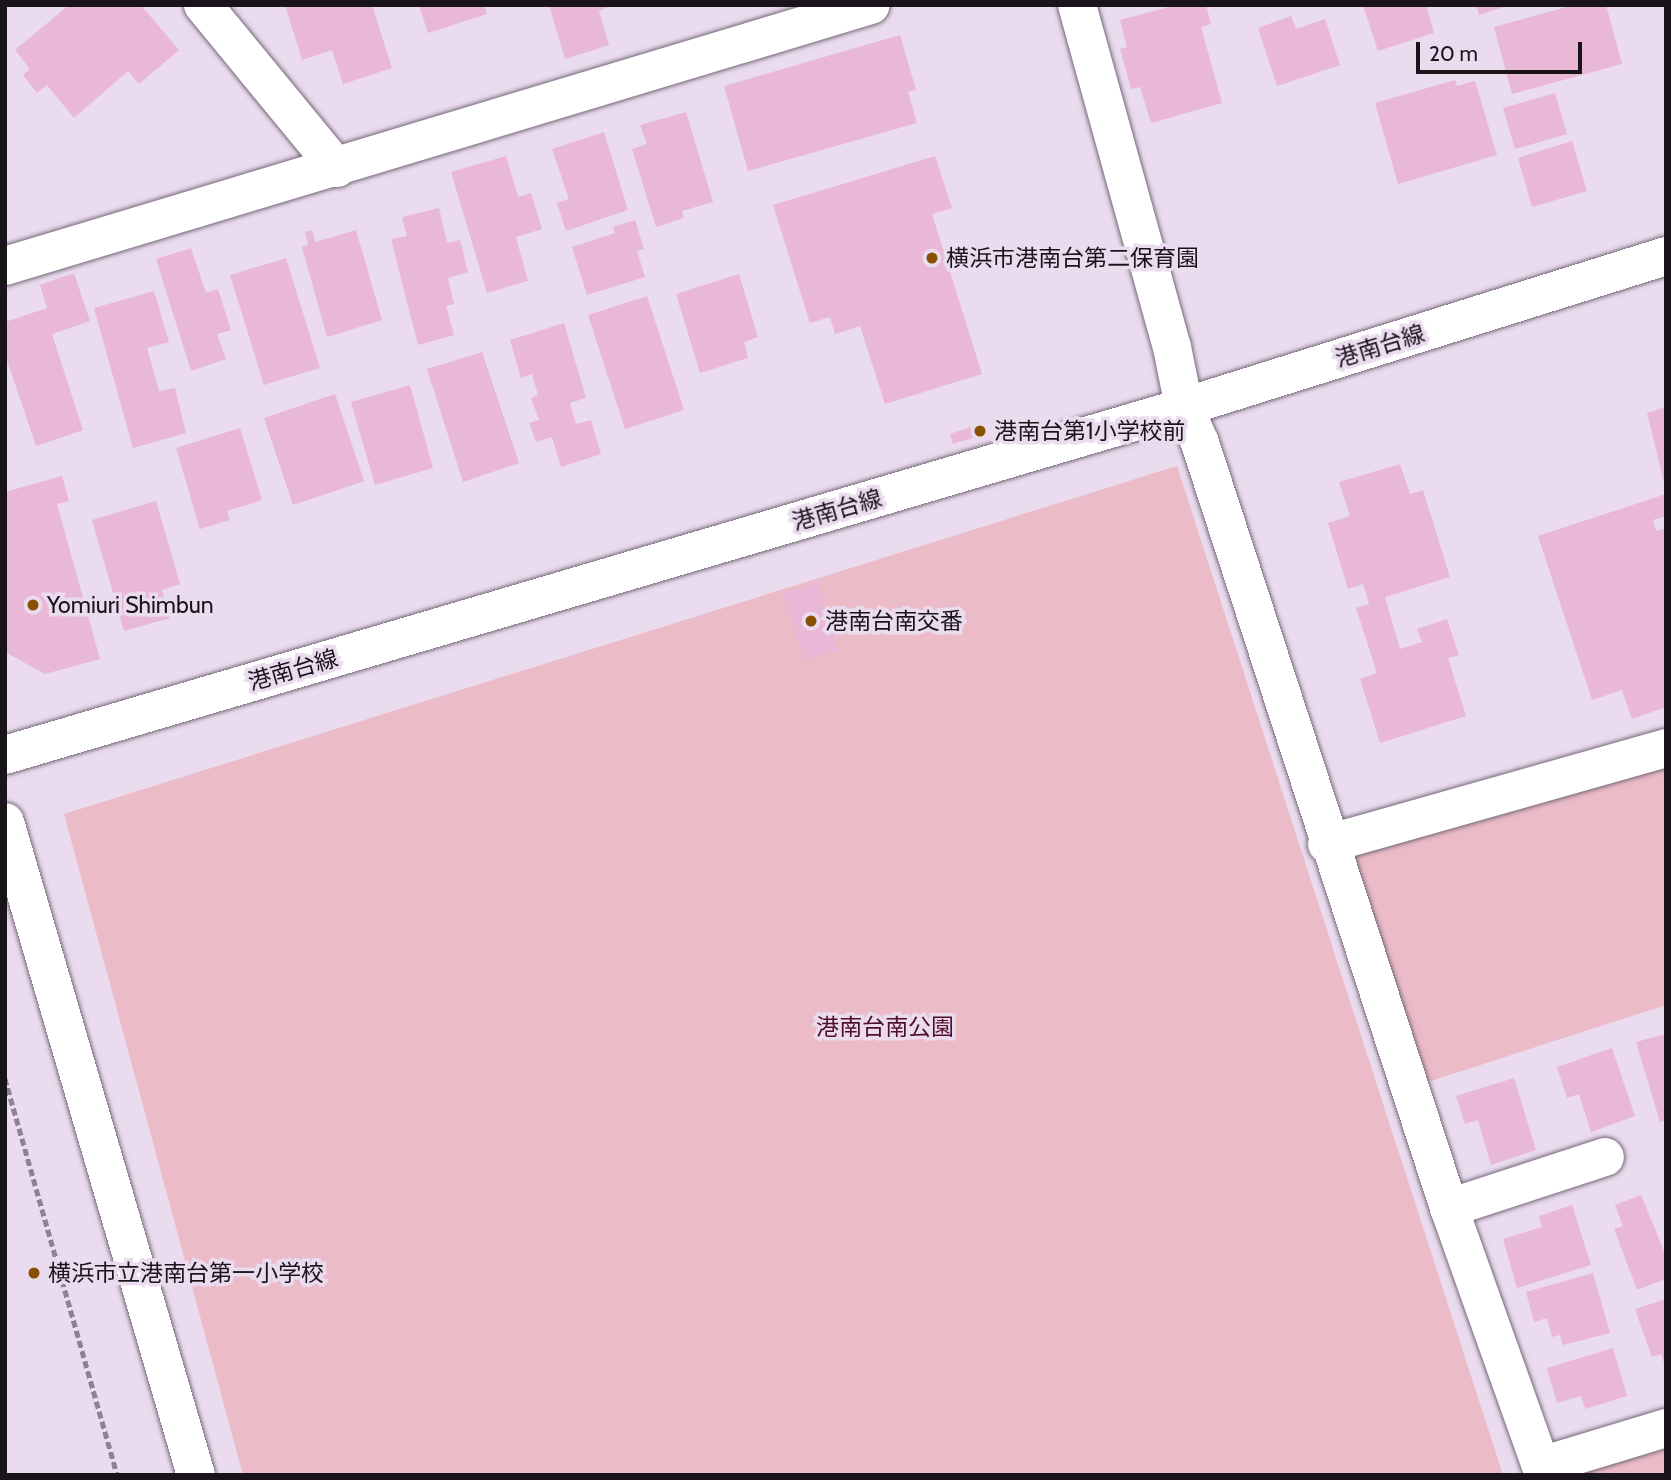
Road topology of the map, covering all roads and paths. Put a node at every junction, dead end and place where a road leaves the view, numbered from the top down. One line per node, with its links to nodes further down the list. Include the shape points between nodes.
1 (203, 5): 4 (street)
2 (871, 5): 4 (street)
3 (1077, 5): 7 (street, via 1172,347)
4 (337, 168): 6 (street)
5 (1666, 256): 7 (street, 港南台線)
6 (5, 266)
7 (1184, 407): 9 (street, 港南台線); 11 (street, via 1200,443)
8 (1666, 748): 11 (street)
9 (5, 755)
10 (5, 822): 17 (street)
11 (1327, 844): 14 (street)
12 (5, 1078): 16 (path)
13 (1605, 1157): 14 (street)
14 (1449, 1208): 15 (street, via 1541,1466)
15 (1666, 1428)
16 (117, 1475)
17 (196, 1475)

